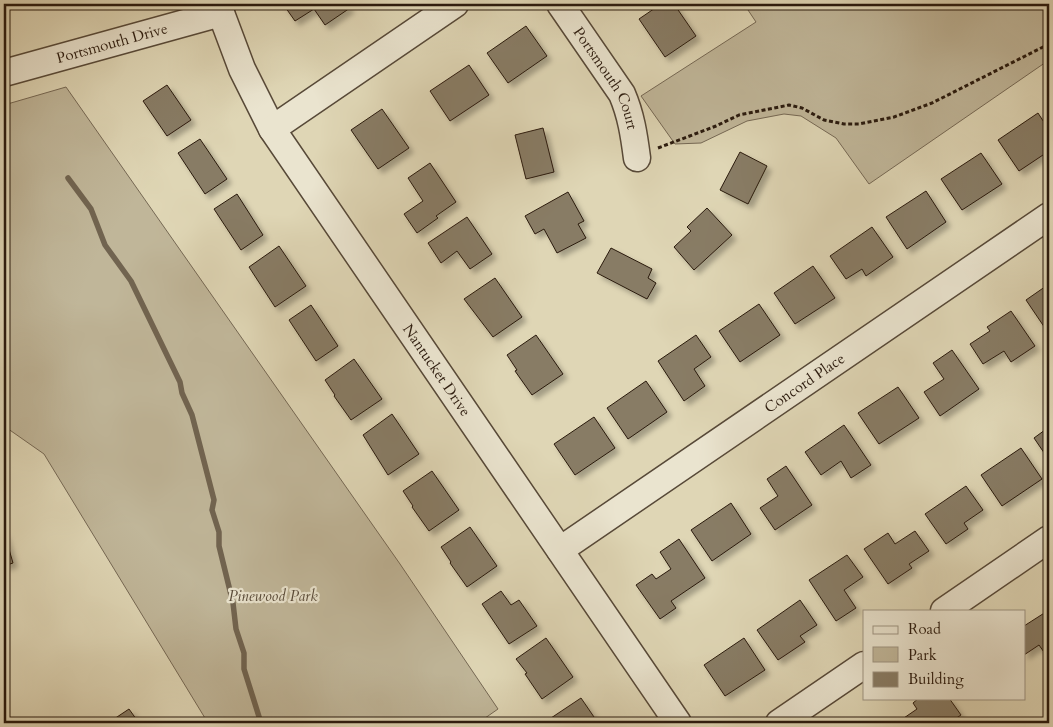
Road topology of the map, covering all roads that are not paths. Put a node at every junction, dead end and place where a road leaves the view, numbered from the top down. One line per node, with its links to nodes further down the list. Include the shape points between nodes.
1 (455, 4): 5 (street)
2 (560, 4): 6 (street, Portsmouth Court, via 622,94 632,125)
3 (221, 9): 4 (street, Portsmouth Drive); 5 (street, Nantucket Drive, via 242,69)
4 (4, 73)
5 (272, 129): 9 (street, Nantucket Drive)
6 (637, 158)
7 (1049, 216): 9 (street, Concord Place)
8 (1049, 539): 10 (street)
9 (560, 550): 12 (street, Nantucket Drive)
10 (945, 610)
11 (863, 666): 13 (street)
12 (678, 723)
13 (780, 723)

